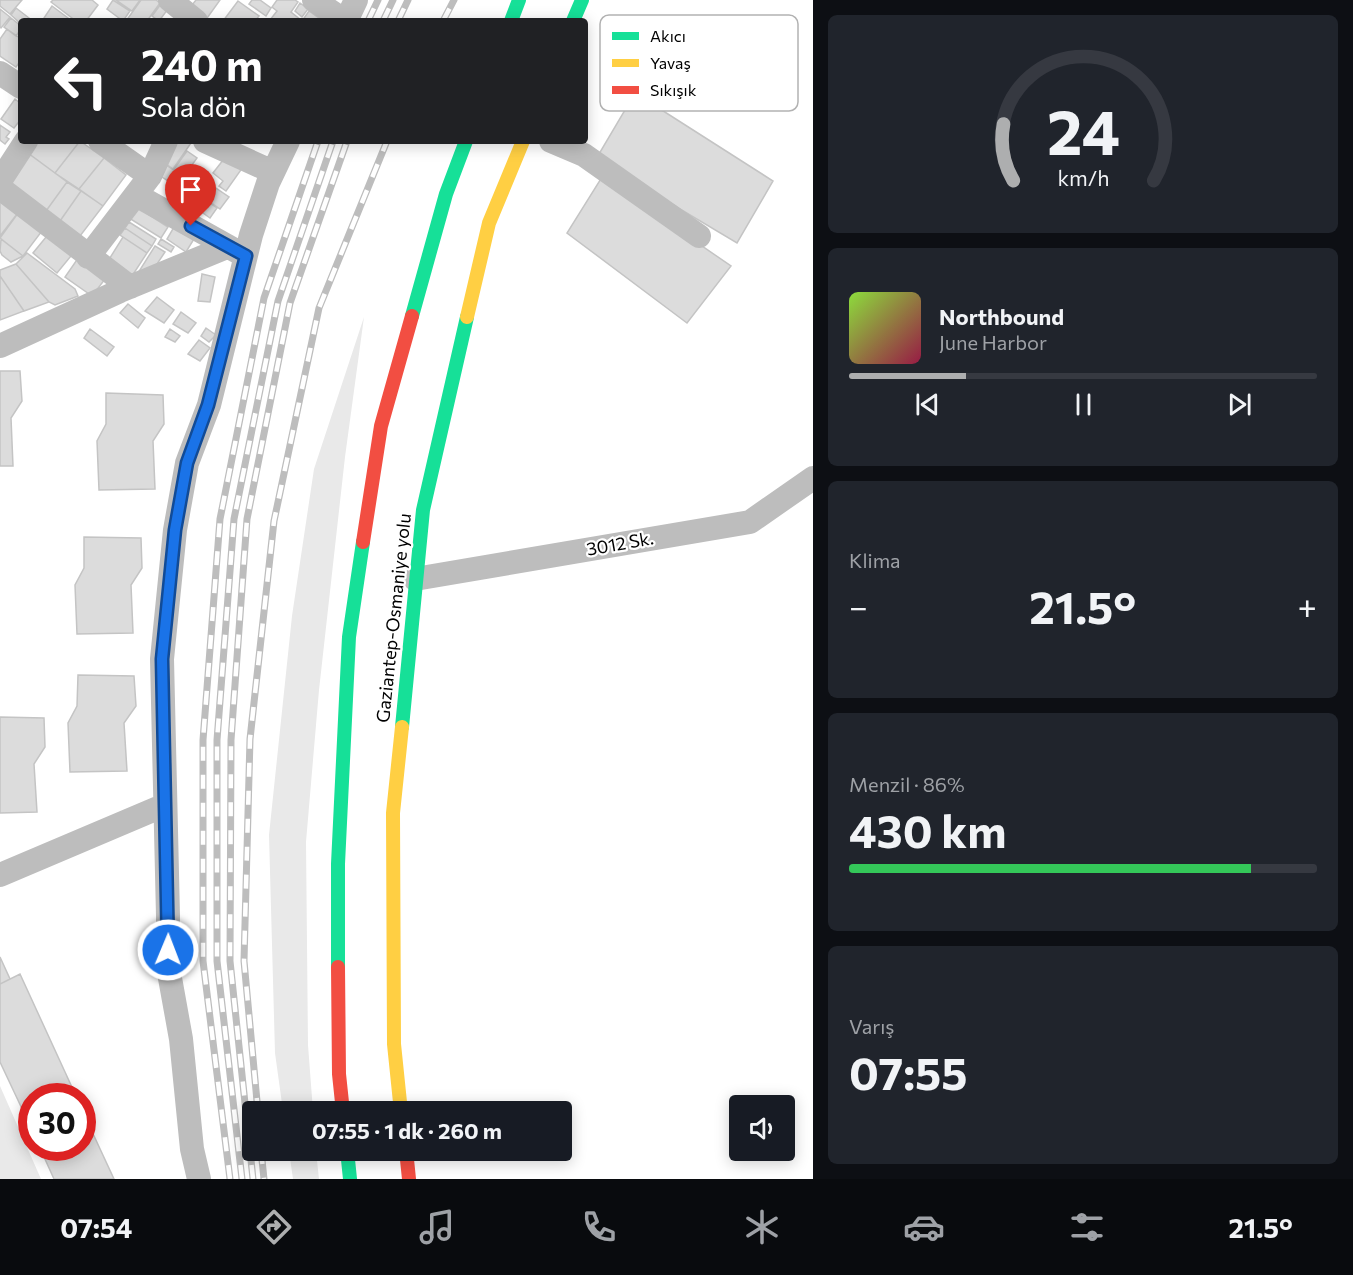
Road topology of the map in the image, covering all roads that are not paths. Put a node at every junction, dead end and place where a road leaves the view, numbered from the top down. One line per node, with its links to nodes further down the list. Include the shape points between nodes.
1 (170, 0): 6 (street)
2 (315, 0): 7 (street)
3 (356, 0): 8 (street)
4 (519, 0): 9 (highway)
5 (582, 0): 10 (highway)
6 (192, 18)
7 (342, 18)
8 (347, 18)
9 (512, 18)
10 (574, 18)
11 (0, 73): 12 (street)
12 (18, 85)
13 (24, 144): 22 (street)
14 (103, 144): 23 (street)
15 (164, 144): 23 (street)
16 (212, 144): 21 (street)
17 (286, 144): 21 (street)
18 (465, 144): 34 (highway, Gaziantep-Osmaniye yolu, via 446,194 381,426 349,637 338,864)
19 (522, 144): 31 (highway, Gaziantep-Osmaniye yolu, via 489,223 423,510)
20 (558, 144): 25 (street, via 584,155)
21 (273, 171): 26 (street)
22 (0, 181)
23 (143, 185): 26 (street); 27 (street)
24 (0, 188): 27 (street)
25 (699, 236)
26 (236, 251): 28 (street); 32 (street, via 208,405 187,463 175,530 162,659)
27 (88, 256): 28 (street)
28 (130, 287): 29 (street)
29 (0, 346)
30 (813, 478): 31 (street, 3012 Sk., via 750,522)
31 (415, 579): 35 (highway, Gaziantep-Osmaniye yolu, via 393,813 394,1044)
32 (165, 805): 33 (street); 38 (street, via 168,967 181,1039 192,1149)
33 (0, 875)
34 (342, 1101)
35 (400, 1101)
36 (348, 1161): 39 (highway)
37 (407, 1161): 40 (highway)
38 (200, 1179)
39 (350, 1179)
40 (409, 1179)

